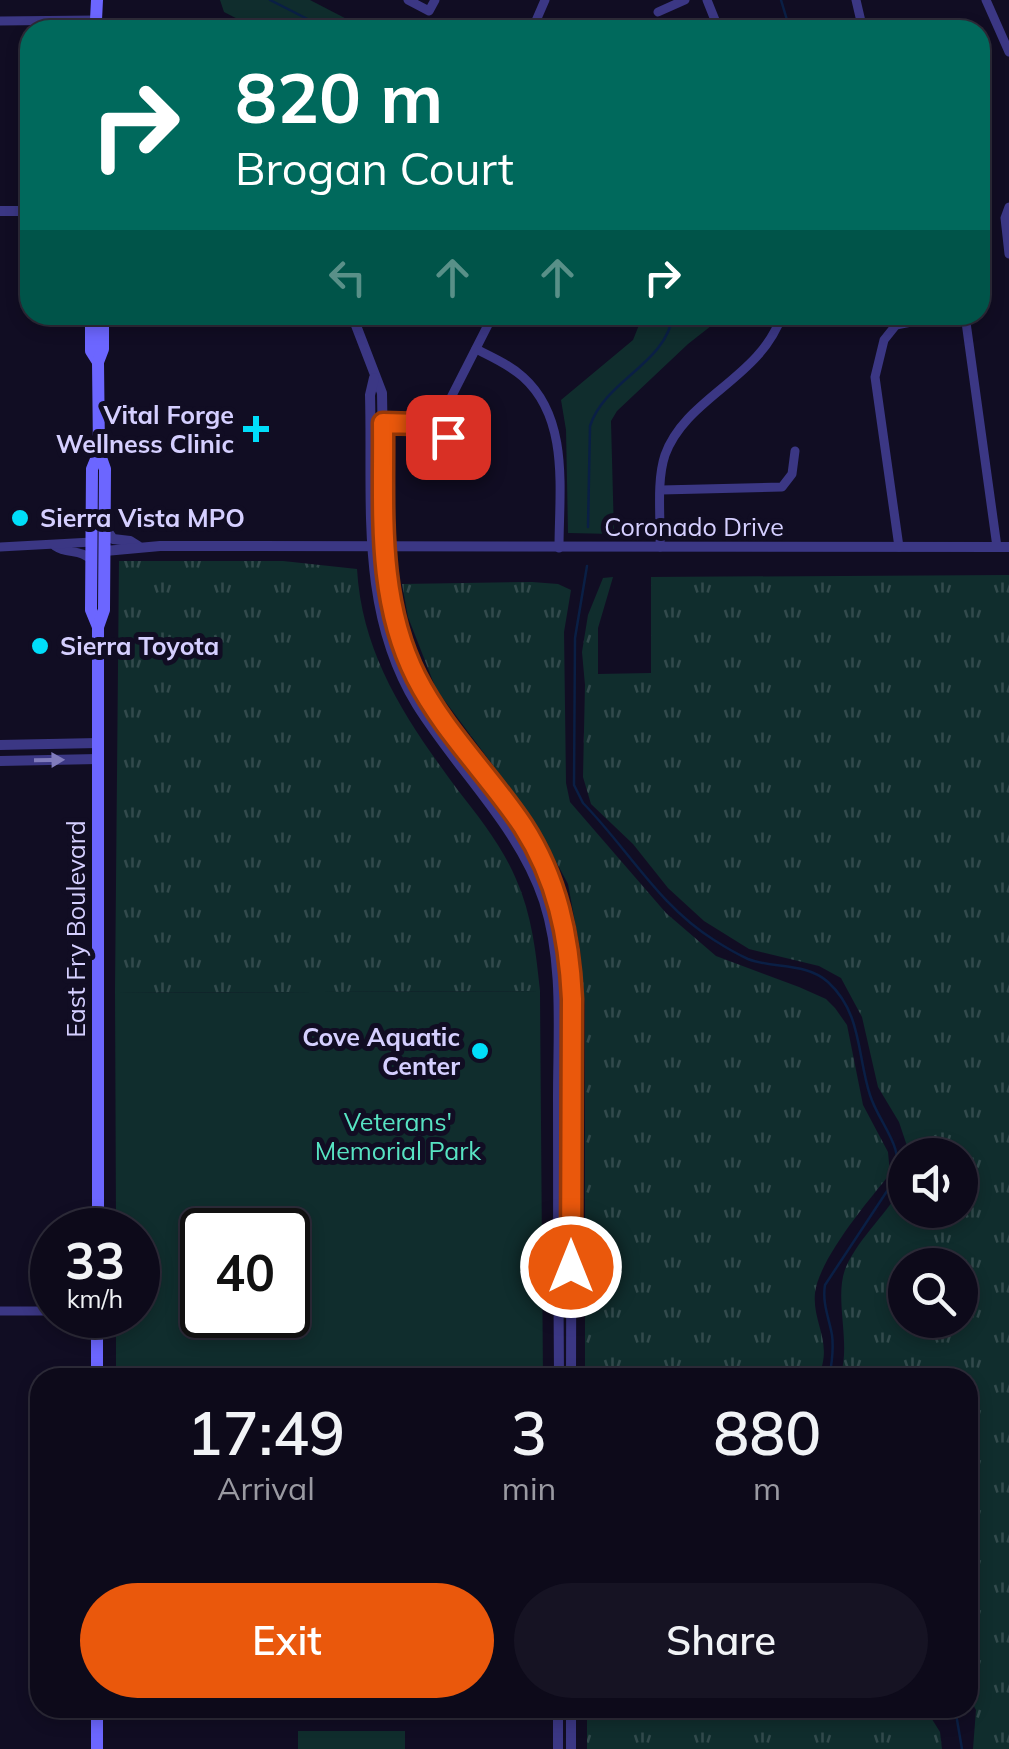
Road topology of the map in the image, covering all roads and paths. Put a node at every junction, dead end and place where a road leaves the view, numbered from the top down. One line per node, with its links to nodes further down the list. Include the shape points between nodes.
1 (408, 0): 2 (street, via 429,11)
2 (435, 0)
3 (685, 0): 5 (street)
4 (986, 0): 6 (street)
5 (658, 12)
6 (1009, 52)
7 (1009, 207): 8 (street)
8 (1009, 254)
9 (91, 325): 17 (main road, East Fry Boulevard, via 90,351)
10 (103, 325): 17 (main road, East Fry Boulevard)
11 (356, 325): 18 (street)
12 (488, 325): 16 (street)
13 (778, 325): 24 (street, via 763,353 672,437)
14 (896, 325): 33 (street, via 884,340 875,377)
15 (967, 325): 34 (street)
16 (476, 349): 20 (street); 32 (street, via 522,375 544,401 558,455)
17 (98, 362): 22 (main road, East Fry Boulevard)
18 (375, 377): 19 (street); 30 (street, via 370,395)
19 (383, 423): 20 (street); 30 (street)
20 (435, 428): 23 (street, via 460,449)
21 (795, 451): 24 (street, via 782,487)
22 (99, 452): 25 (main road, East Fry Boulevard); 26 (main road, East Fry Boulevard, via 92,468)
23 (468, 468)
24 (661, 490): 31 (street)
25 (105, 527): 28 (street, via 112,539); 35 (main road, East Fry Boulevard)
26 (92, 542): 27 (street); 36 (main road, East Fry Boulevard)
27 (56, 546): 29 (street); 36 (street)
28 (138, 546): 30 (street, Coronado Drive); 35 (street, Coronado Drive)
29 (0, 547)
30 (379, 547): 32 (street, Coronado Drive); 47 (street, via 376,602 402,678 518,847 550,924 558,998); 48 (street, via 416,677 527,832 561,912 572,999)
31 (660, 547): 32 (street, Coronado Drive); 33 (street, Coronado Drive)
32 (559, 548)
33 (899, 548): 34 (street, Coronado Drive)
34 (1003, 548)
35 (105, 551): 37 (main road, East Fry Boulevard)
36 (92, 561): 37 (main road, East Fry Boulevard, via 91,610)
37 (98, 627): 38 (main road, East Fry Boulevard)
38 (98, 744): 39 (street); 40 (main road, East Fry Boulevard)
39 (0, 745)
40 (98, 759): 41 (street, one-way to 40); 42 (main road, East Fry Boulevard)
41 (0, 761)
42 (98, 1208)
43 (0, 1311): 44 (street)
44 (30, 1311)
45 (97, 1338): 46 (main road)
46 (97, 1368)
47 (558, 1368)
48 (571, 1368)
49 (97, 1718): 52 (main road)
50 (558, 1718): 53 (street)
51 (571, 1718): 54 (street)
52 (97, 1749)
53 (558, 1749)
54 (571, 1749)

